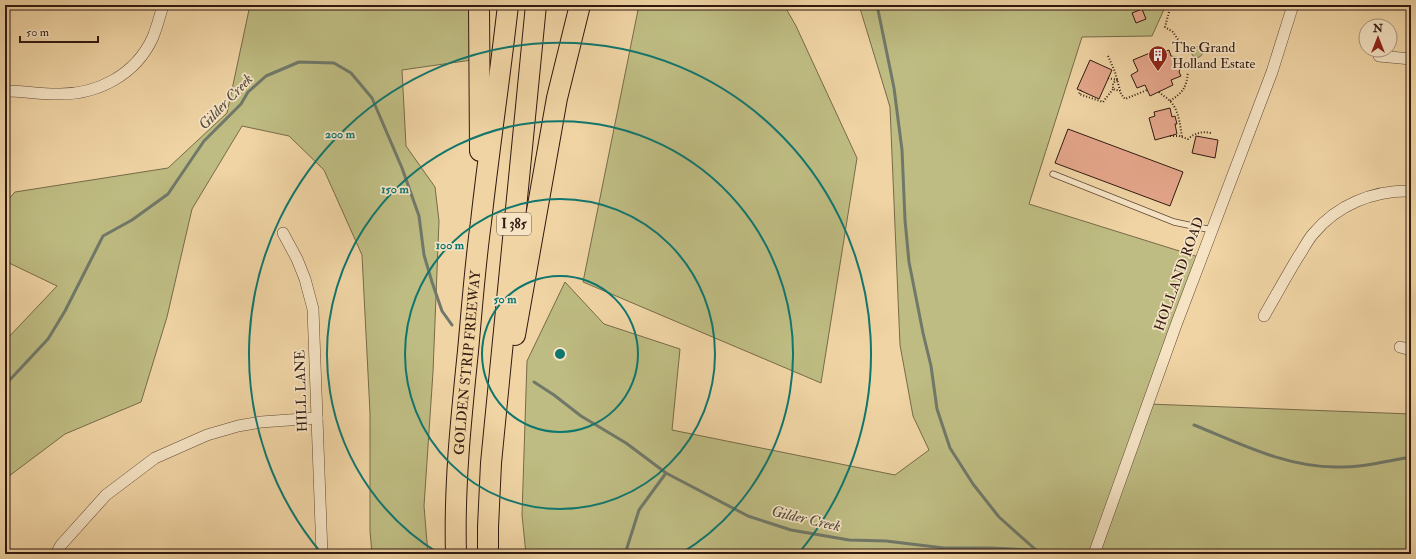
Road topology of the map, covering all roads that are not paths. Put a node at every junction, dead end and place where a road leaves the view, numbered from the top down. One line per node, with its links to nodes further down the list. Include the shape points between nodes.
1 (163, 5): 9 (street, via 146,50 127,72 115,80 76,93)
2 (479, 5): 12 (highway)
3 (508, 5): 12 (highway, GOLDEN STRIP FREEWAY / I 385)
4 (536, 5): 17 (highway, I 385)
5 (580, 5): 17 (highway, via 557,98 517,323)
6 (1293, 5): 13 (street, HOLLAND ROAD, via 1272,72)
7 (1398, 58): 8 (street)
8 (1411, 59)
9 (5, 91)
10 (1053, 174): 13 (lane, via 1174,222)
11 (1411, 191): 15 (street, via 1391,191 1365,198 1346,206 1324,222 1307,242)
12 (481, 222): 20 (highway, GOLDEN STRIP FREEWAY / I 385, via 457,471)
13 (1212, 230): 22 (street, HOLLAND ROAD)
14 (283, 233): 16 (street, HILL LANE, via 297,259 312,309)
15 (1264, 316)
16 (317, 418): 18 (street, via 238,426 207,435 155,458 106,496 61,545); 19 (street, HILL LANE)
17 (492, 443): 21 (highway, I 385)
18 (56, 554)
19 (322, 554)
20 (456, 554)
21 (488, 554)
22 (1094, 554)

